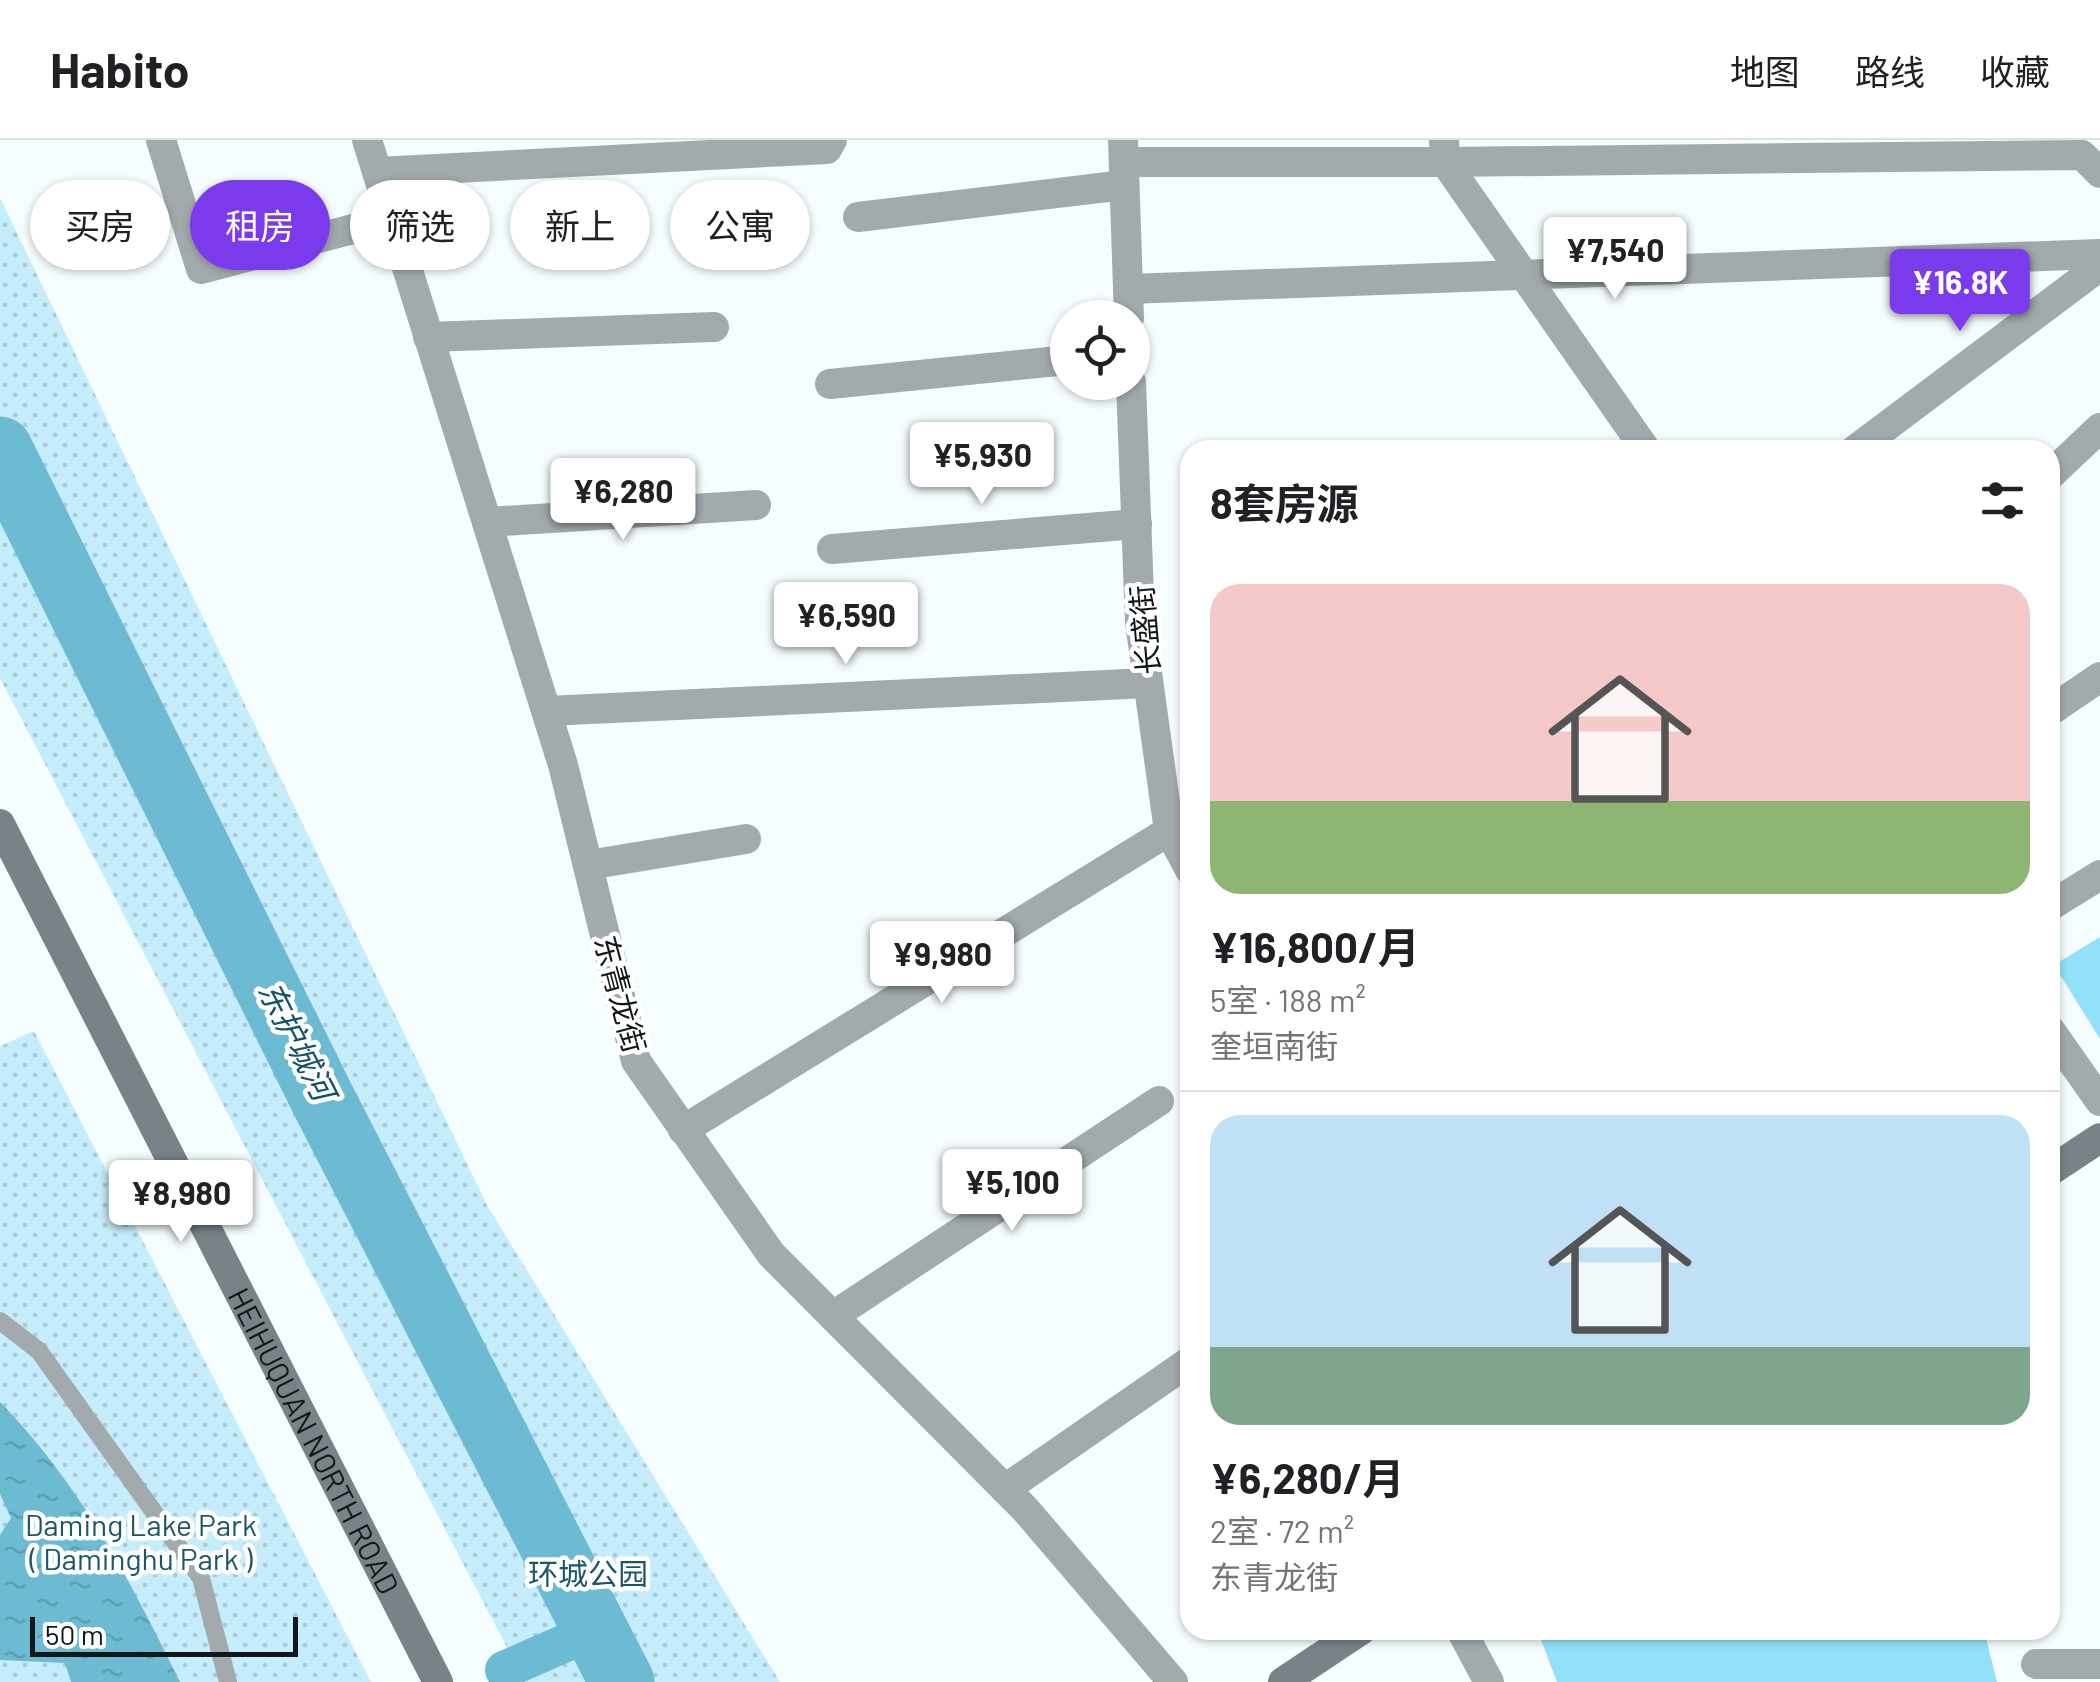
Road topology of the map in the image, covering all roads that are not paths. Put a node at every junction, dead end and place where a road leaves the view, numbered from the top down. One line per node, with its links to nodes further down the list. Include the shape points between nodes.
1 (161, 140): 10 (street, via 201,269)
2 (367, 140): 6 (street, 东青龙街)
3 (832, 140): 6 (street, via 827,149)
4 (1445, 151): 5 (street); 7 (street, via 2082,154); 14 (street)
5 (1124, 162): 9 (street); 15 (street)
6 (376, 172): 8 (street, 东青龙街)
7 (2100, 173)
8 (379, 180)
9 (858, 218)
10 (350, 230)
11 (2100, 254): 14 (street)
12 (2100, 266): 24 (street)
13 (408, 270): 18 (street, 东青龙街)
14 (1525, 276): 16 (street); 23 (street)
15 (1128, 300)
16 (1150, 302)
17 (714, 327): 18 (street)
18 (428, 337): 27 (street, 东青龙街)
19 (1050, 362): 20 (street)
20 (830, 384)
21 (1133, 400): 28 (street, 长盛街)
22 (2100, 428): 25 (street)
23 (1639, 440)
24 (1868, 440)
25 (2060, 466)
26 (756, 505): 27 (street)
27 (486, 522): 33 (street, 东青龙街)
28 (1136, 524): 29 (street); 31 (street, 长盛街)
29 (832, 549)
30 (2100, 677): 32 (street)
31 (1148, 683): 33 (street); 35 (street, 长盛街)
32 (2060, 704)
33 (547, 711): 38 (street, 东青龙街)
34 (0, 824): 56 (main road, HEIHUQUAN NORTH ROAD)
35 (1169, 831): 37 (street, 长盛街); 44 (street)
36 (746, 840): 38 (street)
37 (1180, 851)
38 (588, 865): 44 (street, 东青龙街, via 636,1061)
39 (2100, 876): 40 (street)
40 (2060, 900)
41 (2060, 1044): 43 (street)
42 (1158, 1101): 47 (street)
43 (2100, 1101)
44 (684, 1130): 47 (street, 东青龙街, via 771,1254)
45 (2100, 1138): 46 (main road)
46 (2060, 1164)
47 (832, 1316): 50 (street, 东青龙街)
48 (0, 1321): 55 (lane, via 38,1351 201,1578)
49 (1180, 1368): 50 (street)
50 (1005, 1488): 57 (street, 东青龙街)
51 (1347, 1640): 58 (main road)
52 (1466, 1640): 59 (street)
53 (2036, 1664): 54 (street)
54 (2100, 1664)
55 (228, 1682)
56 (438, 1682)
57 (1173, 1682)
58 (1284, 1682)
59 (1489, 1682)

